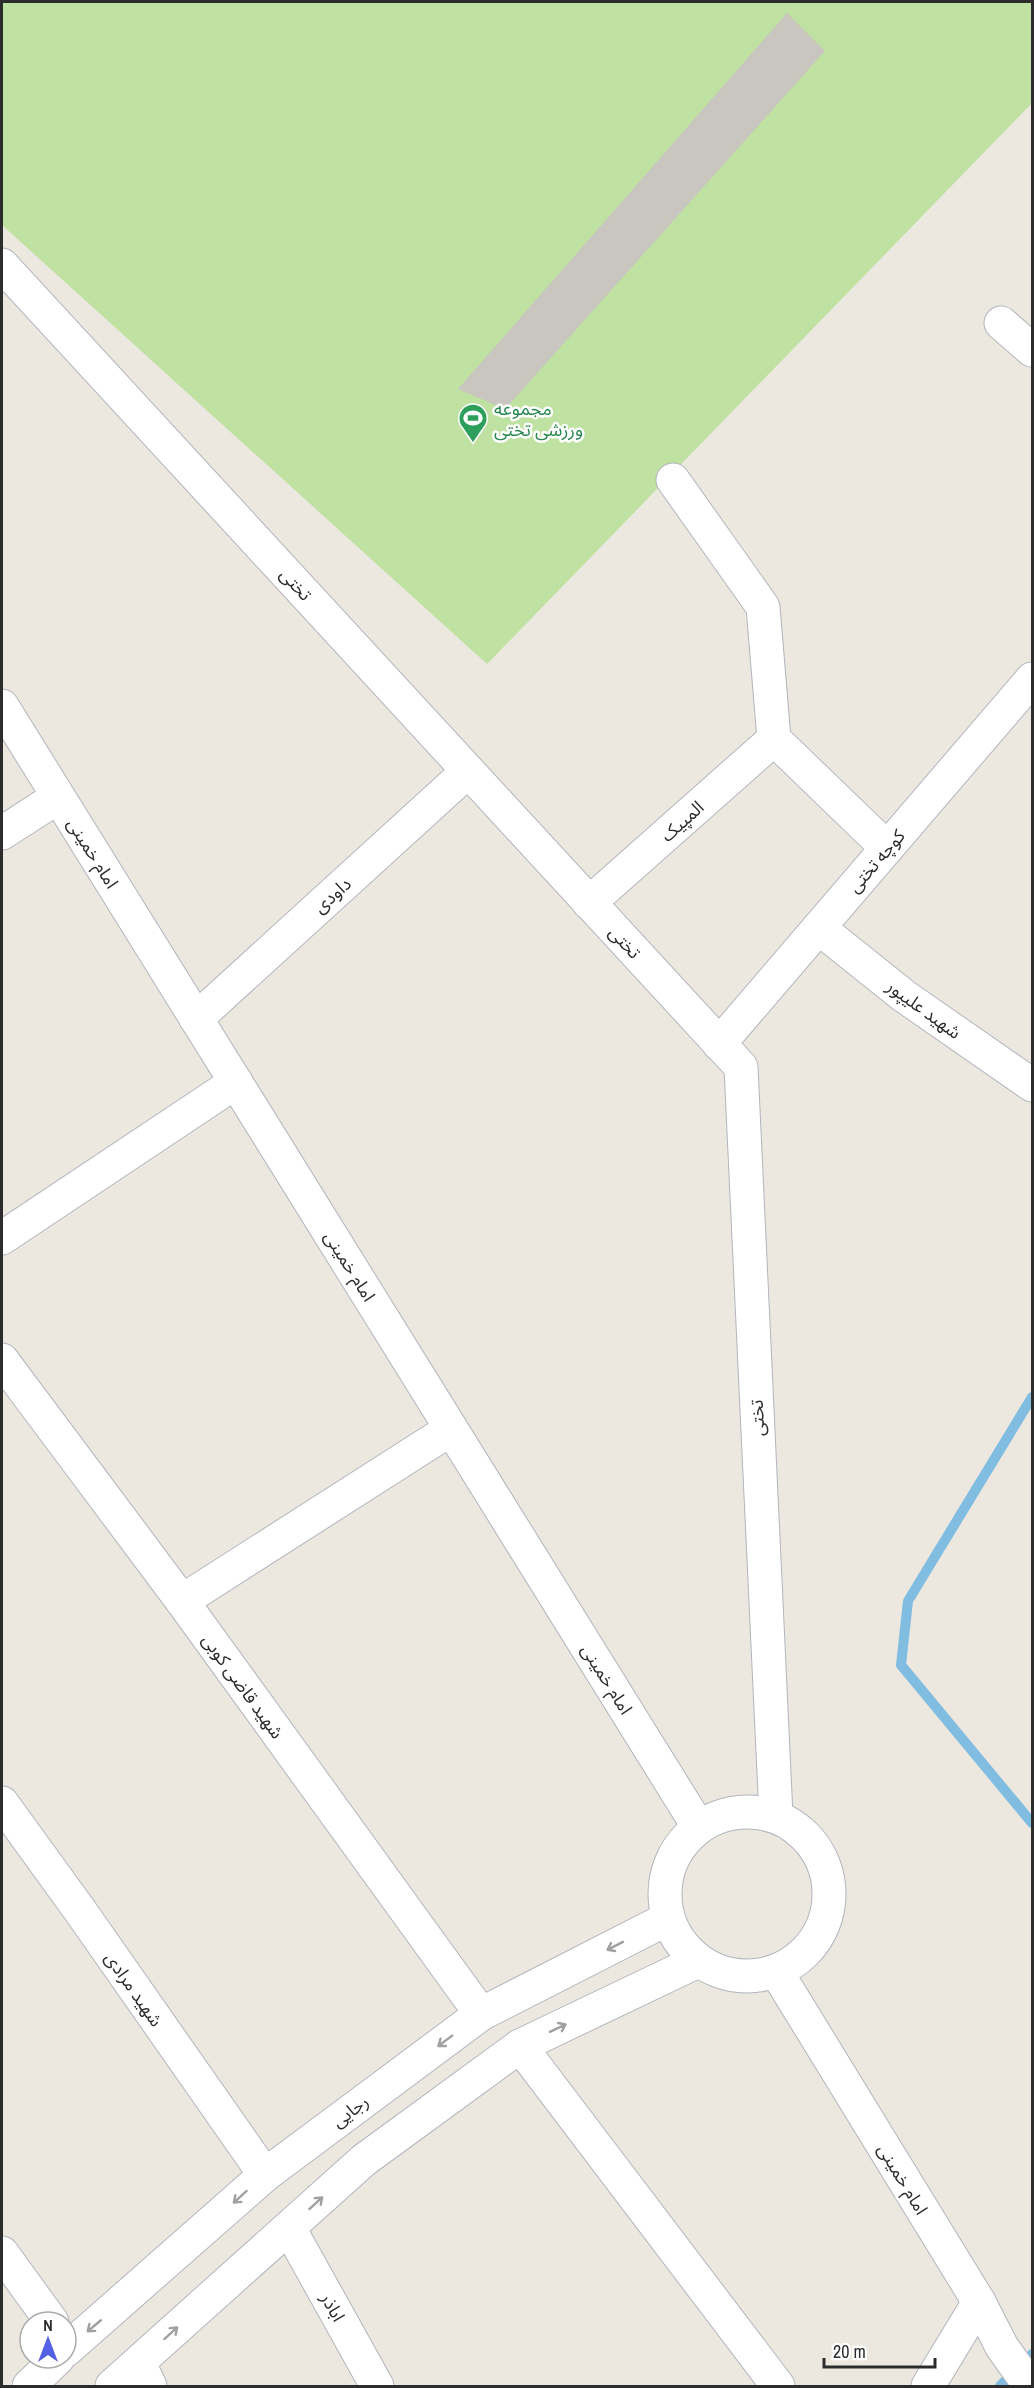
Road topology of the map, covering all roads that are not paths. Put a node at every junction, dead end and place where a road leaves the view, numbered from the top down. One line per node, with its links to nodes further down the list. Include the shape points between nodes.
1 (2, 265): 8 (street, تختی)
2 (1001, 323): 3 (street)
3 (1032, 350)
4 (673, 480): 7 (street, via 763,607)
5 (1032, 679): 11 (street, کوچه تختی)
6 (2, 706): 9 (street, امام خمینی)
7 (774, 739): 11 (street); 12 (street, المپیک)
8 (468, 771): 12 (street, تختی); 14 (street, داودی)
9 (58, 797): 10 (street); 14 (street, امام خمینی)
10 (2, 833)
11 (887, 848): 13 (street, کوچه تختی)
12 (589, 903): 15 (street, تختی)
13 (819, 928): 15 (street, کوچه تختی); 17 (street, شهید علیپور, via 904,996)
14 (196, 1019): 16 (street, امام خمینی)
15 (719, 1044): 23 (street, تختی, via 741,1067)
16 (236, 1082): 18 (street); 20 (street, امام خمینی)
17 (1032, 1085)
18 (2, 1238)
19 (2, 1360): 21 (street, شهید قاضی کوبی)
20 (451, 1429): 21 (street); 24 (street, امام خمینی)
21 (182, 1601): 28 (street, شهید قاضی کوبی)
22 (2, 1803): 30 (street, شهید مرادی)
23 (776, 1816): 24 (street, via 748,1810 722,1814); 27 (street, via 801,1831 819,1852 829,1879 829,1908 819,1935 801,1957)
24 (698, 1826): 25 (street, via 680,1844 668,1868 663,1894)
25 (667, 1919): 26 (street, via 679,1943); 28 (street, رجایی, one-way to 28)
26 (698, 1961): 27 (street, via 722,1973 748,1977); 29 (street, one-way to 26)
27 (776, 1971): 33 (street, امام خمینی)
28 (481, 2014): 30 (street, رجایی, one-way to 30)
29 (520, 2046): 31 (street, one-way to 29, via 364,2160); 41 (street)
30 (265, 2175): 35 (street, رجایی, one-way to 35)
31 (289, 2228): 37 (street, one-way to 31); 40 (street, اباذر)
32 (2, 2253): 34 (street)
33 (979, 2302): 42 (street); 43 (street, امام خمینی, via 1002,2347)
34 (40, 2310)
35 (78, 2331)
36 (42, 2370): 38 (street, رجایی)
37 (144, 2375): 39 (street)
38 (29, 2386)
39 (112, 2386)
40 (377, 2386)
41 (778, 2386)
42 (928, 2386)
43 (1030, 2386)

